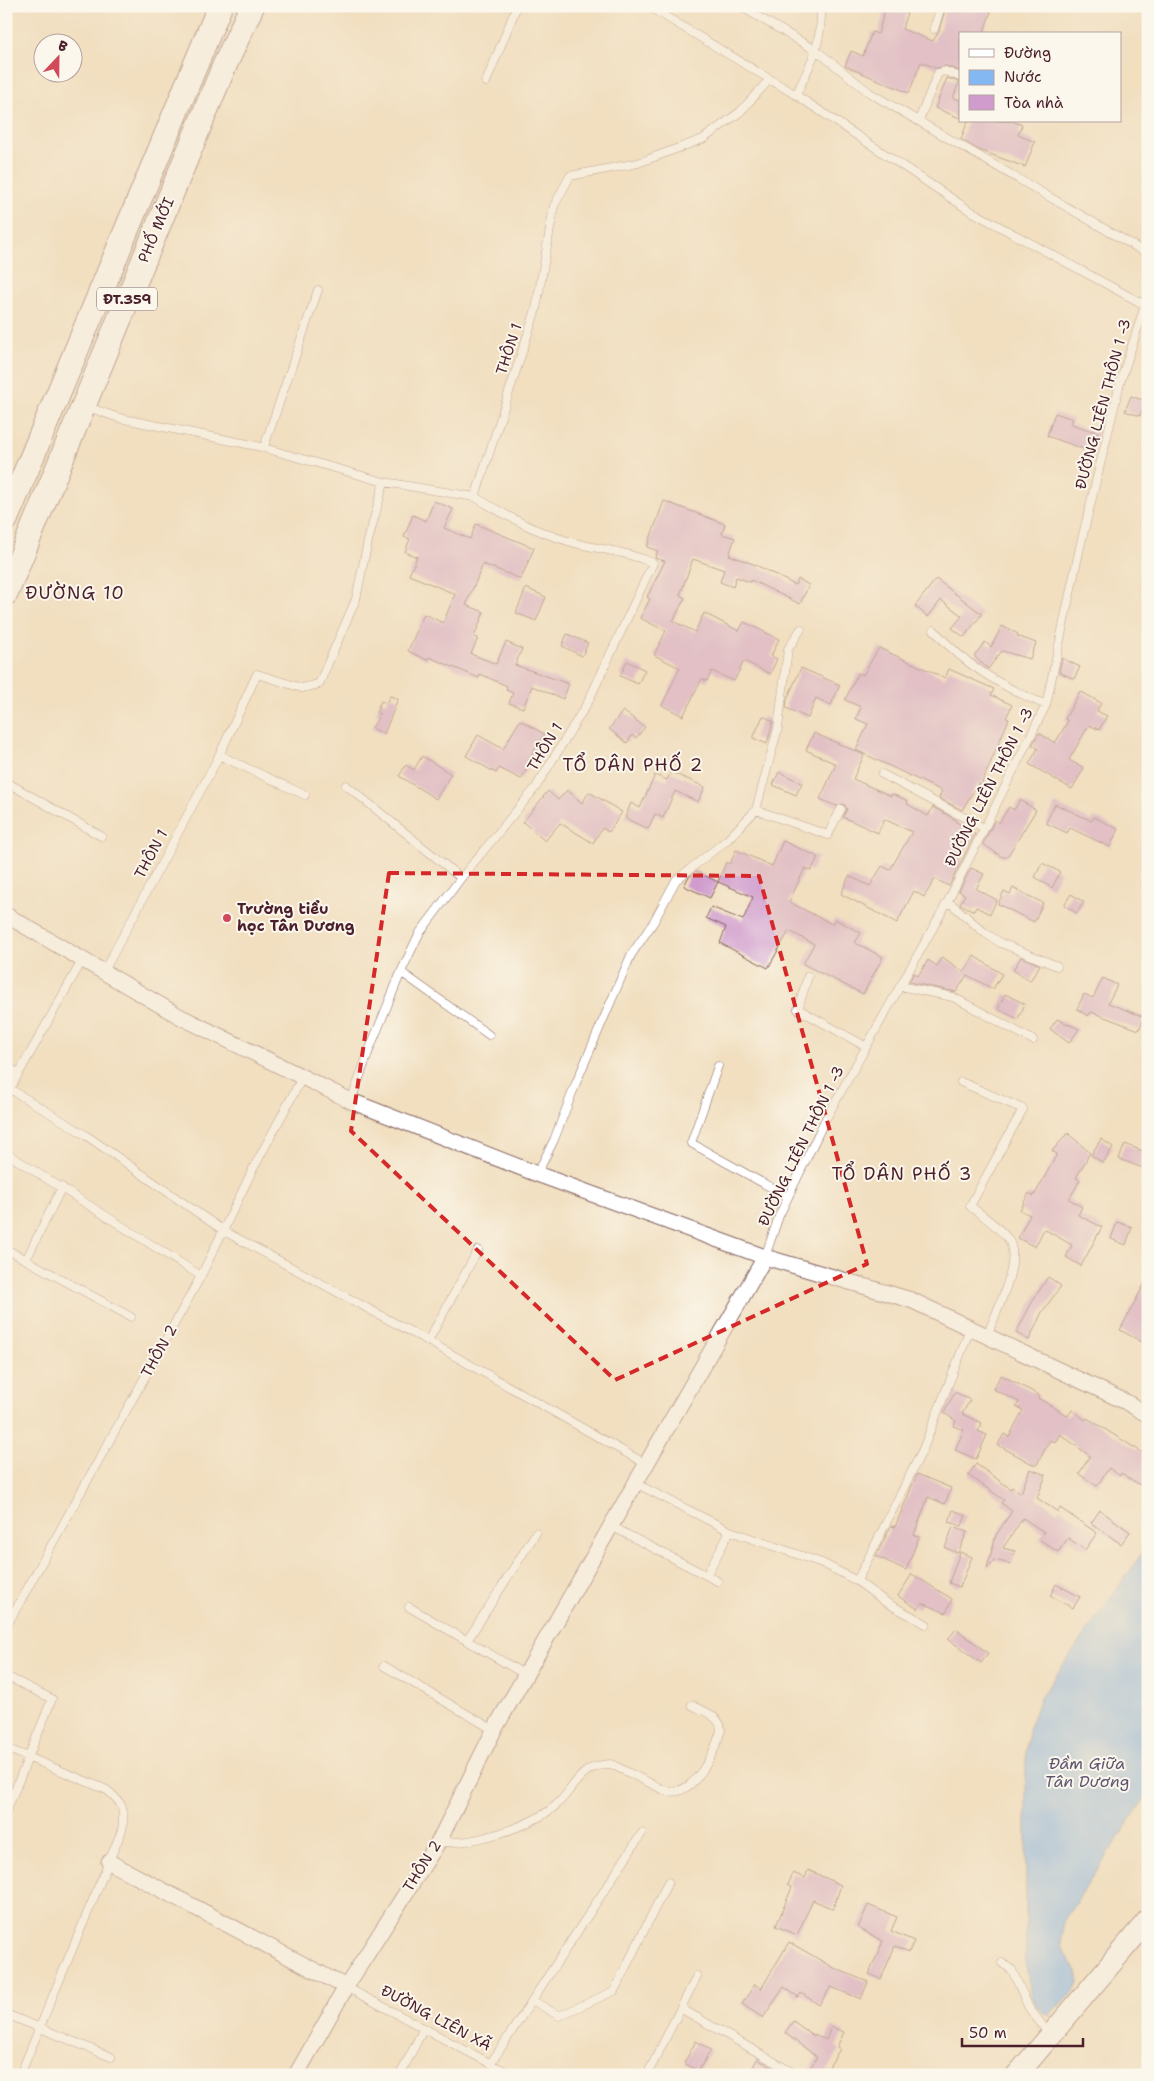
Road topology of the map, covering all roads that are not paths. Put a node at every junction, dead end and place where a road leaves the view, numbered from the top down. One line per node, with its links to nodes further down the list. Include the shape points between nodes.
1 (220, 6): 23 (main road, PHỐ MỚI / ĐT.359)
2 (252, 6): 19 (main road, PHỐ MỚI / ĐT.359)
3 (517, 6): 12 (lane)
4 (648, 6): 11 (lane)
5 (740, 6): 9 (lane)
6 (821, 6): 9 (lane, via 822,29)
7 (941, 6): 8 (lane)
8 (934, 29)
9 (817, 51): 13 (lane); 14 (lane, via 870,93)
10 (959, 76): 14 (lane, via 941,70)
11 (768, 80): 13 (lane); 22 (lane, THÔN 1, via 740,112 703,138 638,163 570,176 554,206 536,309)
12 (486, 82)
13 (796, 95): 18 (lane, via 969,210)
14 (919, 120): 15 (lane)
15 (1148, 254)
16 (318, 290): 20 (lane)
17 (1148, 296): 18 (lane, ĐƯỜNG LIÊN THÔN 1 -3)
18 (1145, 305): 27 (lane, ĐƯỜNG LIÊN THÔN 1 -3, via 1120,383)
19 (83, 406): 20 (lane, via 119,418); 24 (main road, PHỐ MỚI / ĐT.359)
20 (264, 448): 21 (lane)
21 (384, 482): 22 (lane, THÔN 1); 28 (lane, THÔN 1, via 356,599 319,684 302,688 257,674)
22 (475, 497): 37 (lane, THÔN 1, via 518,523 568,541 630,553 653,563 579,717 536,787)
23 (6, 519)
24 (6, 593)
25 (801, 629): 34 (lane, via 788,649 778,728)
26 (934, 630): 27 (lane, via 949,648 978,671 1008,690)
27 (1046, 705): 35 (lane, ĐƯỜNG LIÊN THÔN 1 -3)
28 (219, 755): 32 (lane); 43 (lane, THÔN 1)
29 (882, 774): 35 (lane)
30 (6, 782): 36 (lane)
31 (346, 785): 37 (lane)
32 (305, 795)
33 (841, 809): 34 (lane, via 828,836)
34 (756, 810): 57 (lane, via 726,840 676,880 631,955)
35 (984, 828): 38 (lane, ĐƯỜNG LIÊN THÔN 1 -3)
36 (101, 836)
37 (461, 878): 42 (lane, THÔN 1, via 419,934)
38 (948, 901): 41 (lane, via 1001,943); 45 (lane, ĐƯỜNG LIÊN THÔN 1 -3)
39 (6, 915): 40 (street)
40 (84, 959): 43 (street); 51 (lane)
41 (1057, 966)
42 (401, 972): 46 (lane); 55 (lane, THÔN 1)
43 (103, 973): 52 (street, via 179,1016)
44 (808, 976): 48 (lane, via 798,1009)
45 (900, 986): 47 (lane, via 954,997); 48 (lane, ĐƯỜNG LIÊN THÔN 1 -3)
46 (489, 1036)
47 (1033, 1040)
48 (865, 1046): 59 (lane, ĐƯỜNG LIÊN THÔN 1 -3)
49 (6, 1066): 51 (lane)
50 (718, 1066): 59 (lane, via 690,1143)
51 (18, 1073): 54 (lane)
52 (302, 1078): 55 (street); 60 (lane, THÔN 2)
53 (961, 1082): 68 (lane, via 1023,1109 970,1206 1000,1230 1014,1251 1012,1267)
54 (8, 1093): 60 (lane, via 84,1134)
55 (352, 1101): 57 (street)
56 (6, 1153): 58 (lane)
57 (537, 1174): 63 (street)
58 (62, 1187): 64 (lane); 65 (lane)
59 (788, 1197): 63 (lane, ĐƯỜNG LIÊN THÔN 1 -3)
60 (224, 1231): 65 (lane, THÔN 2); 69 (lane)
61 (6, 1249): 64 (lane)
62 (478, 1250): 69 (lane)
63 (765, 1257): 67 (street, via 911,1300); 71 (street, THÔN 2)
64 (26, 1260): 66 (lane)
65 (201, 1276): 81 (lane, THÔN 2)
66 (131, 1317)
67 (971, 1326): 68 (street); 78 (lane, via 923,1449)
68 (988, 1334): 70 (street)
69 (428, 1341): 71 (lane)
70 (1148, 1415)
71 (646, 1464): 72 (street, THÔN 2)
72 (635, 1484): 73 (street, THÔN 2); 74 (lane)
73 (611, 1526): 76 (lane); 84 (street, THÔN 2)
74 (730, 1531): 76 (lane); 78 (lane, via 822,1563)
75 (536, 1533): 82 (lane)
76 (707, 1574): 77 (lane)
77 (717, 1581)
78 (857, 1581): 80 (lane, via 887,1604)
79 (408, 1607): 82 (lane)
80 (926, 1624)
81 (6, 1627)
82 (467, 1641): 84 (lane)
83 (384, 1666): 87 (lane)
84 (526, 1675): 87 (street, THÔN 2)
85 (6, 1676): 89 (lane, via 52,1699)
86 (692, 1704): 92 (lane, via 716,1718 721,1723 721,1730 705,1766 682,1792 666,1791 611,1764 602,1764 581,1775 562,1800 528,1824 462,1841)
87 (494, 1730): 92 (street, THÔN 2)
88 (6, 1748): 89 (lane)
89 (29, 1757): 90 (lane); 93 (lane, via 108,1790 117,1798 125,1810 122,1830)
90 (6, 1812)
91 (642, 1833): 99 (lane)
92 (439, 1841): 98 (street, THÔN 2)
93 (109, 1862): 98 (street); 102 (lane)
94 (668, 1882): 99 (lane, via 614,1990 559,2016)
95 (1148, 1920): 104 (street)
96 (1002, 1963): 104 (lane, via 1012,1970 1029,2008)
97 (697, 1976): 100 (lane)
98 (346, 1987): 103 (lane, ĐƯỜNG LIÊN XÃ); 108 (street, THÔN 2)
99 (532, 2000): 106 (lane)
100 (682, 2009): 111 (lane); 112 (lane)
101 (6, 2014): 102 (lane)
102 (40, 2028): 105 (lane); 107 (lane)
103 (424, 2028): 106 (lane, ĐƯỜNG LIÊN XÃ); 109 (lane)
104 (1050, 2035): 113 (street)
105 (111, 2057)
106 (491, 2063): 110 (lane, ĐƯỜNG LIÊN XÃ)
107 (20, 2075)
108 (296, 2075)
109 (400, 2075)
110 (512, 2075)
111 (647, 2075)
112 (796, 2075)
113 (1017, 2075)

